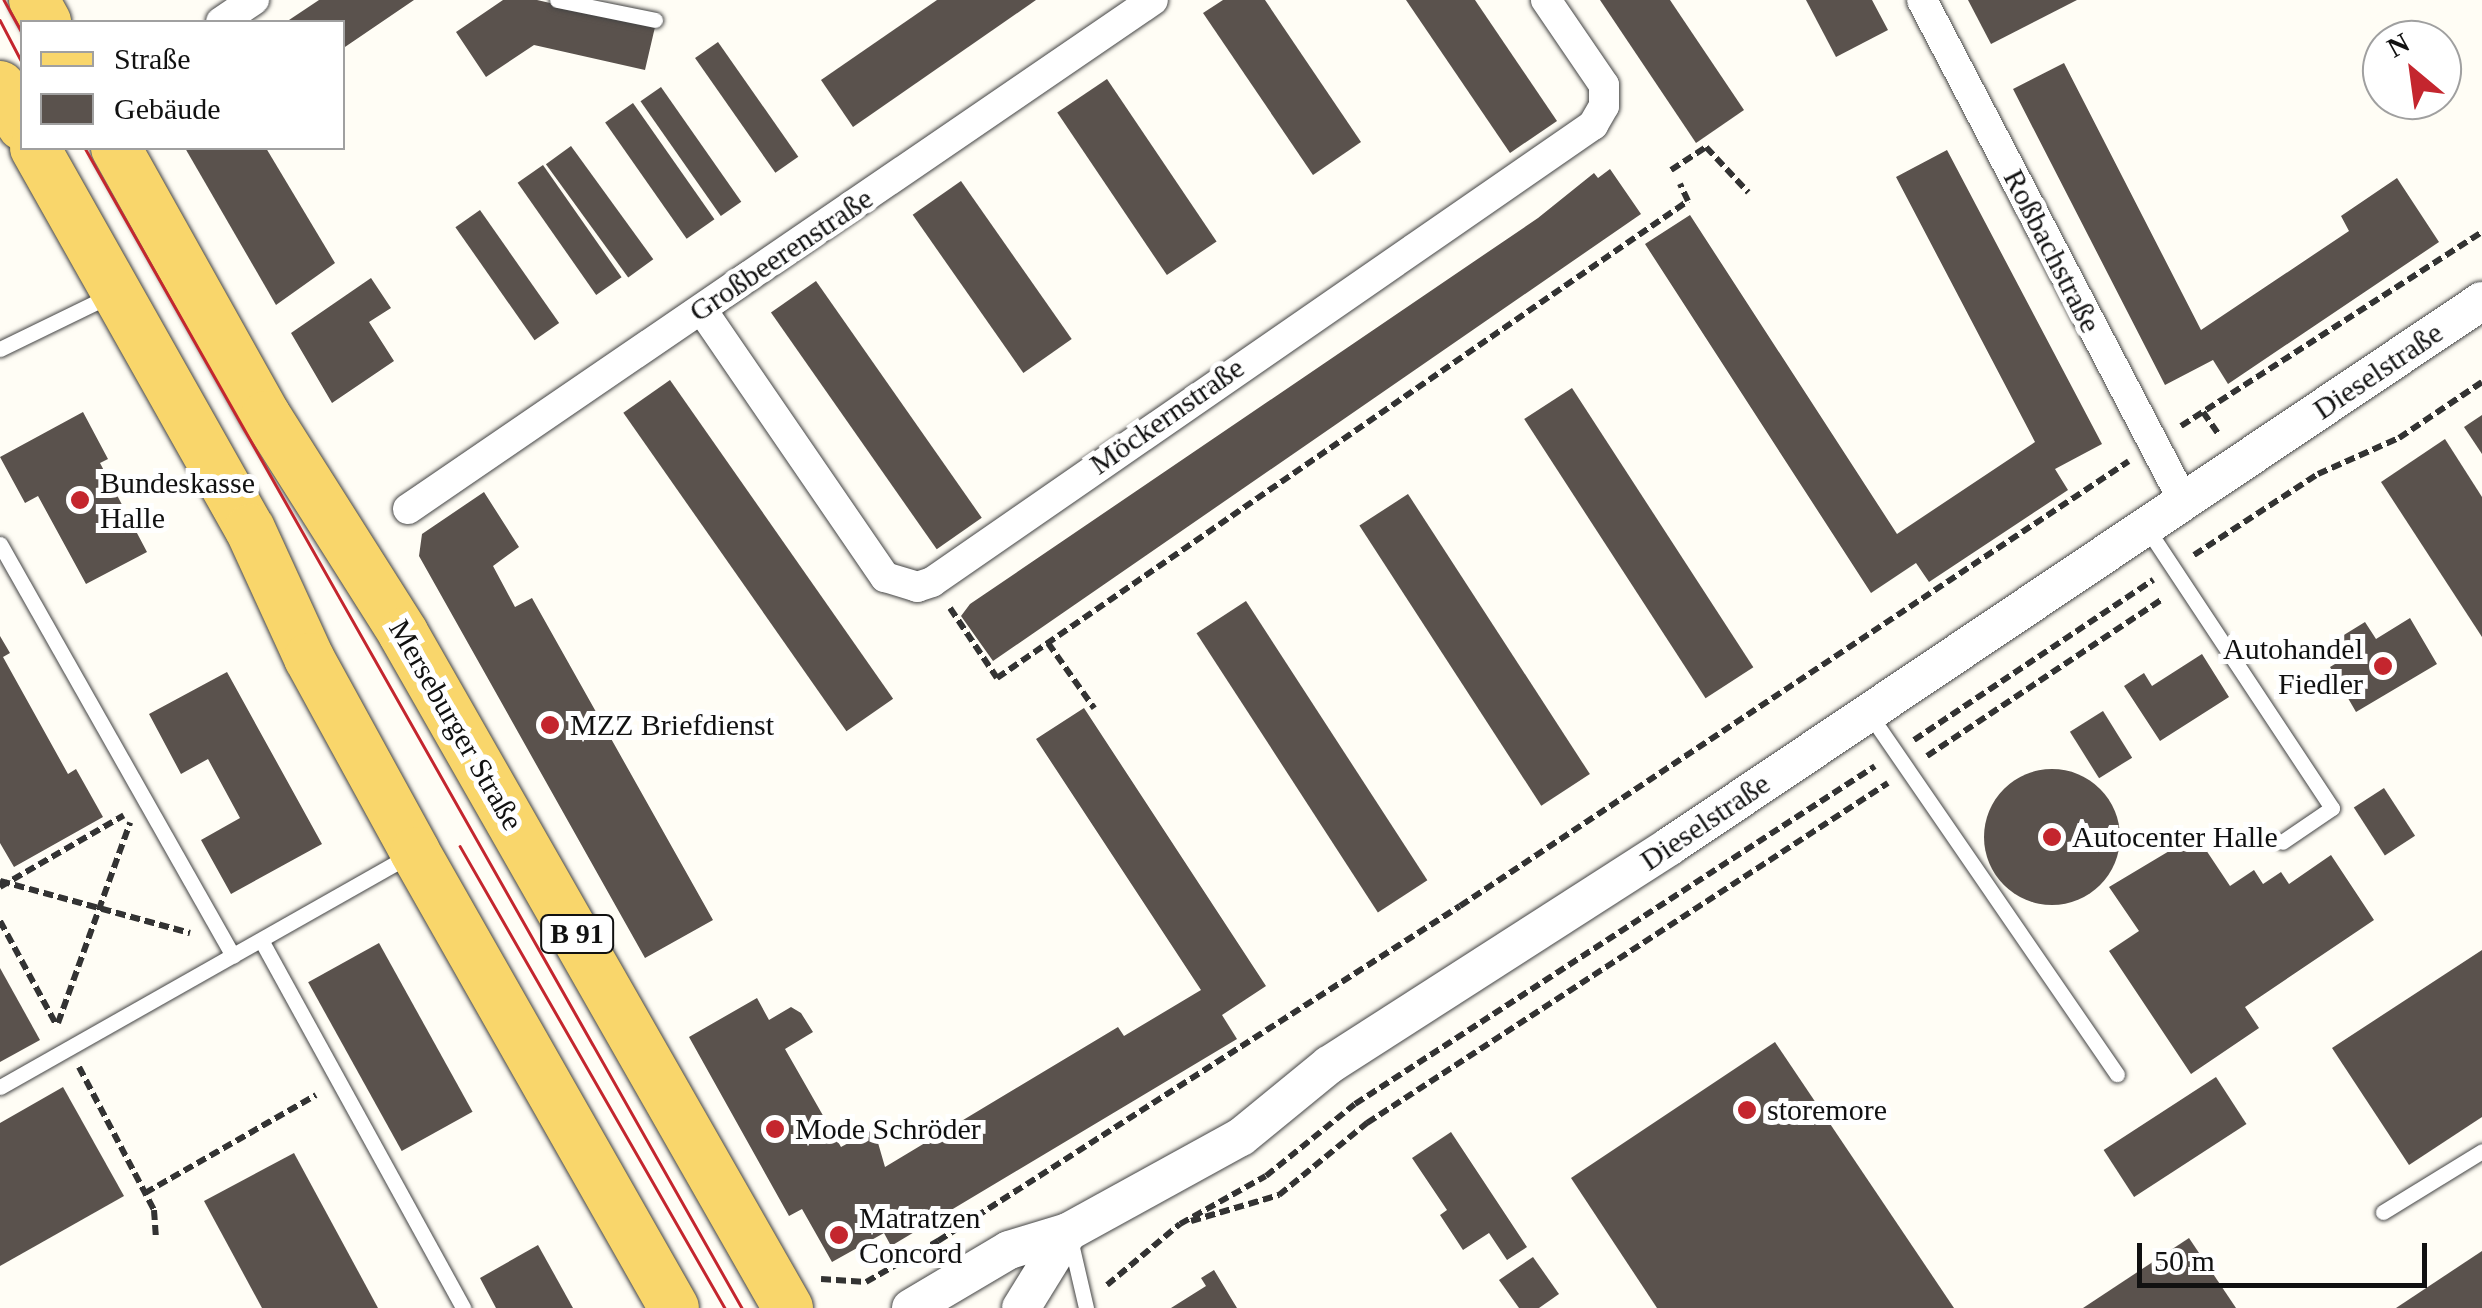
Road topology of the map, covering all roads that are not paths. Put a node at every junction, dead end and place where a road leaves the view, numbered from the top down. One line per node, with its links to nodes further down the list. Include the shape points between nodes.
1 (254, 0): 6 (street)
2 (557, 0): 7 (lane)
3 (1153, 0): 14 (street, Großbeerenstraße)
4 (1546, 0): 14 (street, Möckernstraße, via 1604,85 1604,106 1594,124 932,582 917,587 885,577)
5 (1922, 0): 16 (street, Roßbachstraße)
6 (224, 20)
7 (655, 20)
8 (0, 86): 9 (main road)
9 (20, 122)
10 (36, 150): 12 (main road)
11 (117, 150): 31 (main road, Merseburger Straße / B 91, via 266,416 404,632)
12 (117, 292): 15 (lane); 23 (main road, via 250,528 309,658)
13 (2482, 302): 16 (street, Dieselstraße)
14 (702, 310): 17 (street, Großbeerenstraße)
15 (0, 348)
16 (2184, 502): 18 (street, Dieselstraße)
17 (408, 509)
18 (2146, 527): 21 (street, Dieselstraße); 22 (lane, via 2332,808)
19 (0, 544): 20 (lane)
20 (7, 572): 25 (lane)
21 (1869, 713): 26 (lane); 30 (street, Dieselstraße, via 1329,1065 1241,1137)
22 (2282, 842)
23 (415, 852): 24 (lane); 34 (main road)
24 (261, 940): 25 (lane); 33 (lane)
25 (233, 956): 27 (lane)
26 (2118, 1074)
27 (0, 1087)
28 (2482, 1151): 29 (lane)
29 (2383, 1212)
30 (1068, 1232): 32 (lane); 35 (street, Dieselstraße, via 1009,1250); 36 (street)
31 (799, 1290)
32 (1090, 1302)
33 (463, 1308)
34 (674, 1308)
35 (911, 1308)
36 (1020, 1308)

